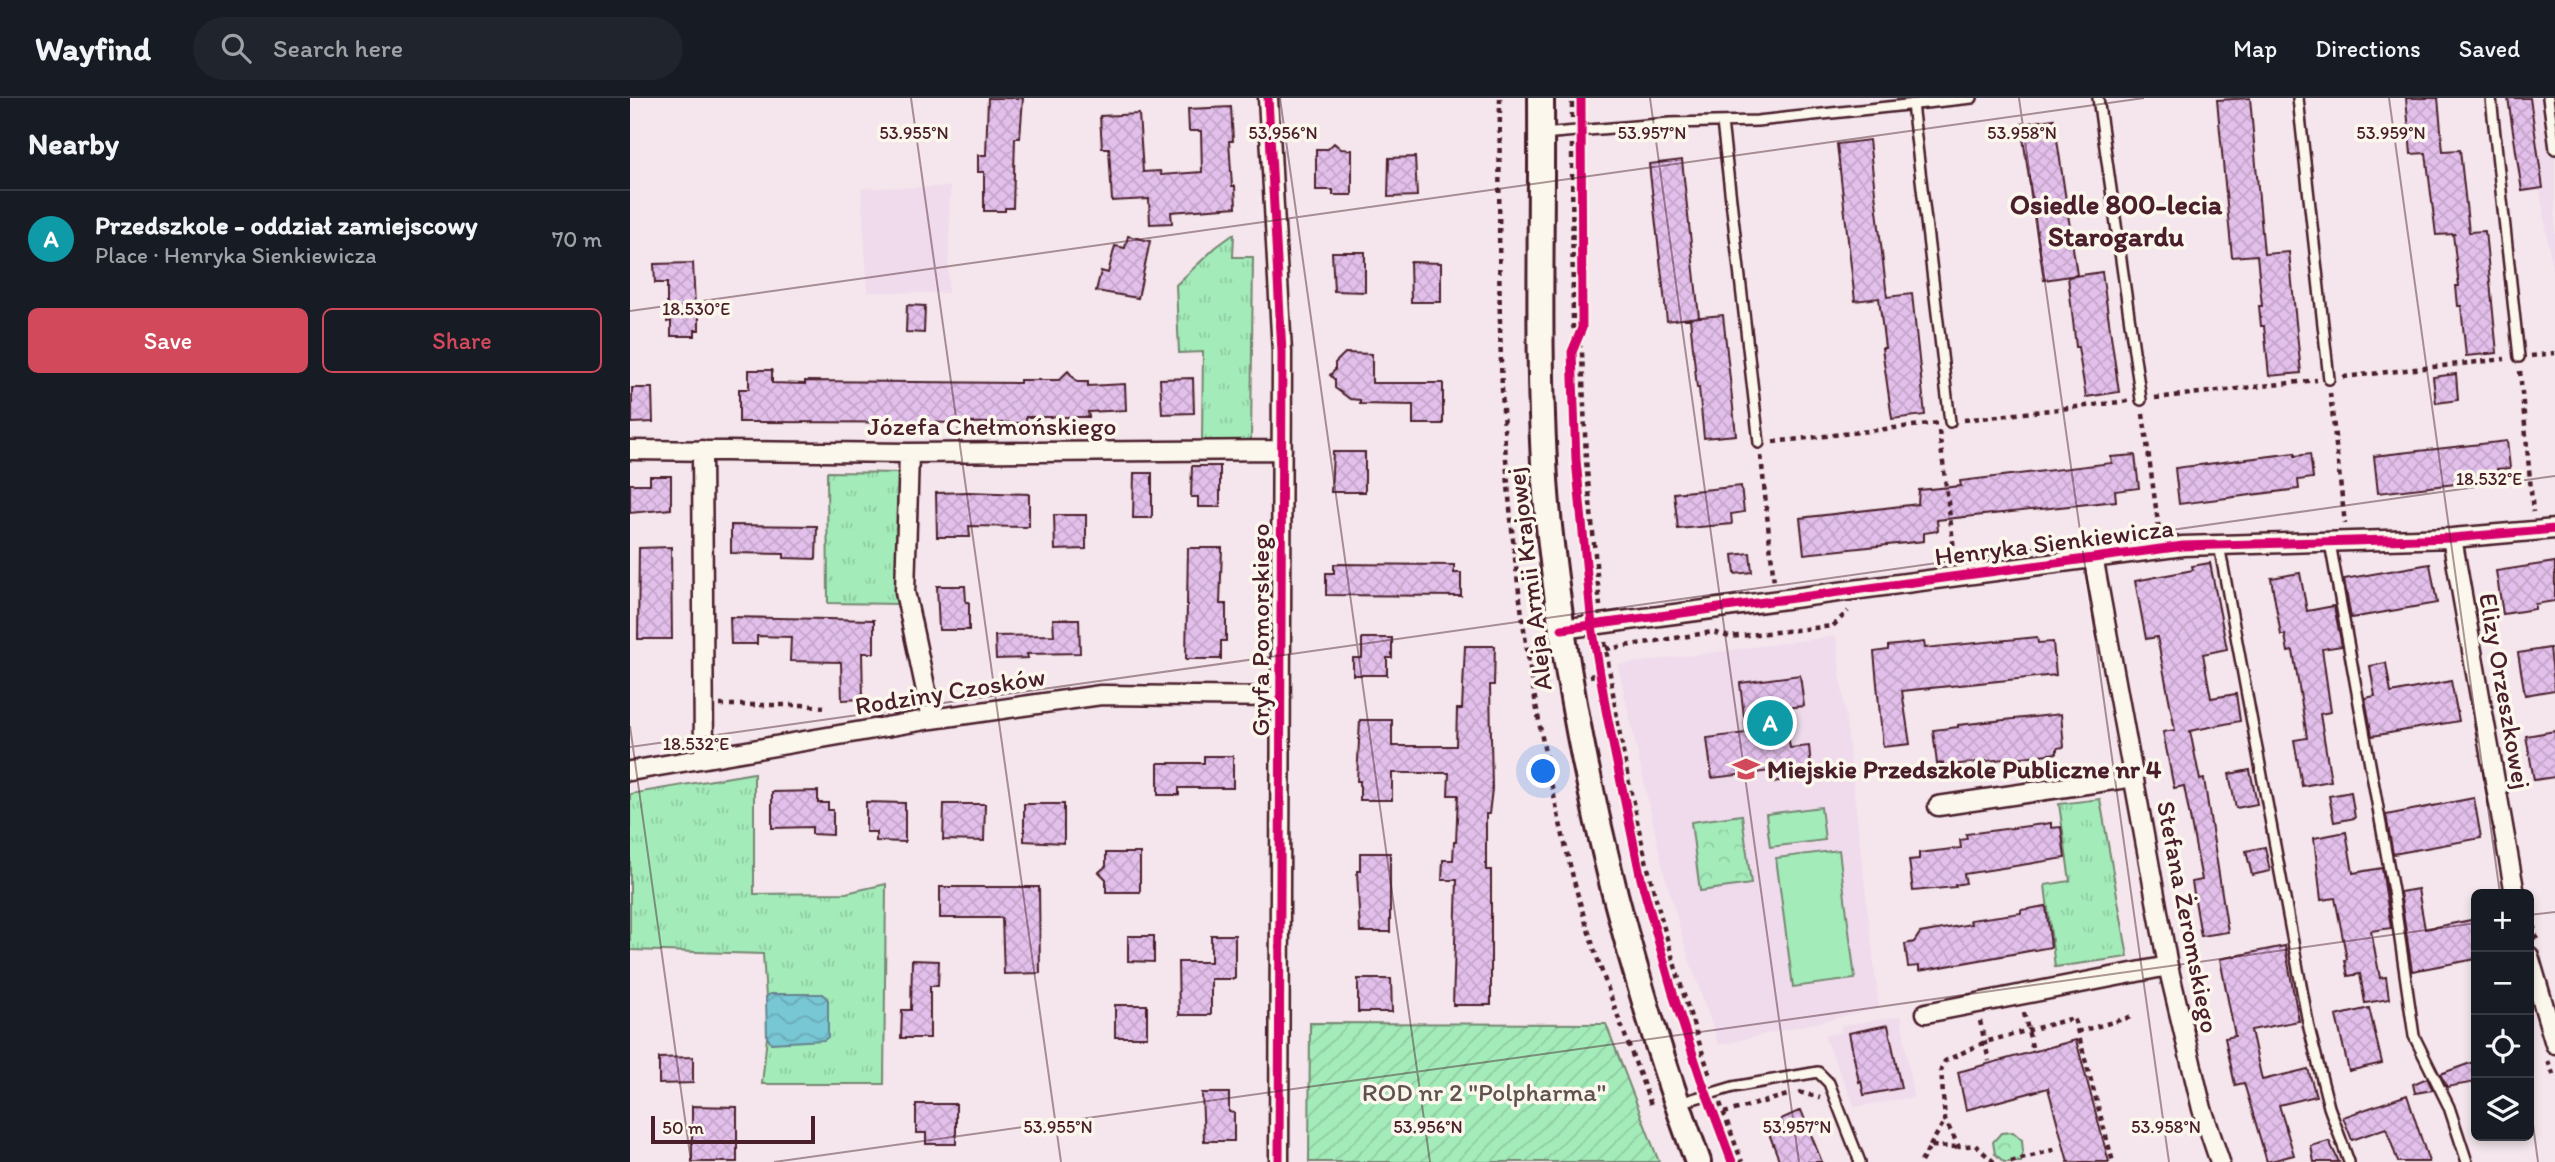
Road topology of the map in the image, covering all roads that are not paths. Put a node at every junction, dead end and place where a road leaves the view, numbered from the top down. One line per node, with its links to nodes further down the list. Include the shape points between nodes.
1 (1268, 98): 19 (street, Gryfa Pomorskiego, via 1280,286)
2 (1541, 98): 10 (main road, Aleja Armii Krajowej)
3 (1972, 98): 8 (lane)
4 (2098, 98): 14 (lane)
5 (2298, 98): 13 (lane)
6 (2491, 98): 12 (lane)
7 (2549, 98): 11 (lane)
8 (1912, 104): 9 (lane); 15 (lane)
9 (1722, 122): 10 (lane); 16 (lane)
10 (1541, 134): 26 (main road, Aleja Armii Krajowej, via 1545,479)
11 (2555, 149)
12 (2519, 357)
13 (2329, 379)
14 (2141, 400)
15 (1950, 422)
16 (1759, 443)
17 (630, 450): 18 (street, Józefa Chełmońskiego)
18 (702, 450): 20 (street, Józefa Chełmońskiego); 29 (street)
19 (1282, 450): 20 (street, Józefa Chełmońskiego); 27 (street, Gryfa Pomorskiego)
20 (909, 453): 28 (street, via 905,592)
21 (2555, 529): 22 (street, Henryka Sienkiewicza)
22 (2452, 538): 23 (street, Henryka Sienkiewicza); 33 (street, Elizy Orzeszkowej)
23 (2338, 542): 24 (street, Henryka Sienkiewicza); 44 (lane, via 2414,1037 2449,1107)
24 (2219, 545): 25 (street, Henryka Sienkiewicza); 43 (lane, via 2309,1028)
25 (2093, 556): 26 (street, Henryka Sienkiewicza); 31 (street, Stefana Żeromskiego)
26 (1562, 629): 38 (main road, Aleja Armii Krajowej, via 1583,760 1611,884)
27 (1281, 697): 28 (street, Rodziny Czosków, via 1101,695); 39 (street, Gryfa Pomorskiego)
28 (932, 719): 29 (street, Rodziny Czosków)
29 (704, 757): 30 (street, Rodziny Czosków)
30 (630, 771)
31 (2134, 776): 32 (street); 34 (street, Stefana Żeromskiego)
32 (1938, 806)
33 (2514, 889)
34 (2168, 966): 36 (street); 42 (street, Stefana Żeromskiego, via 2202,1109)
35 (2534, 976): 37 (street)
36 (1926, 1013)
37 (2555, 1044)
38 (1677, 1104): 40 (main road, Aleja Armii Krajowej); 41 (lane, via 1733,1087 1818,1072 1829,1083)
39 (1279, 1162)
40 (1698, 1162)
41 (1860, 1162)
42 (2220, 1162)
43 (2349, 1162)
44 (2468, 1162)

